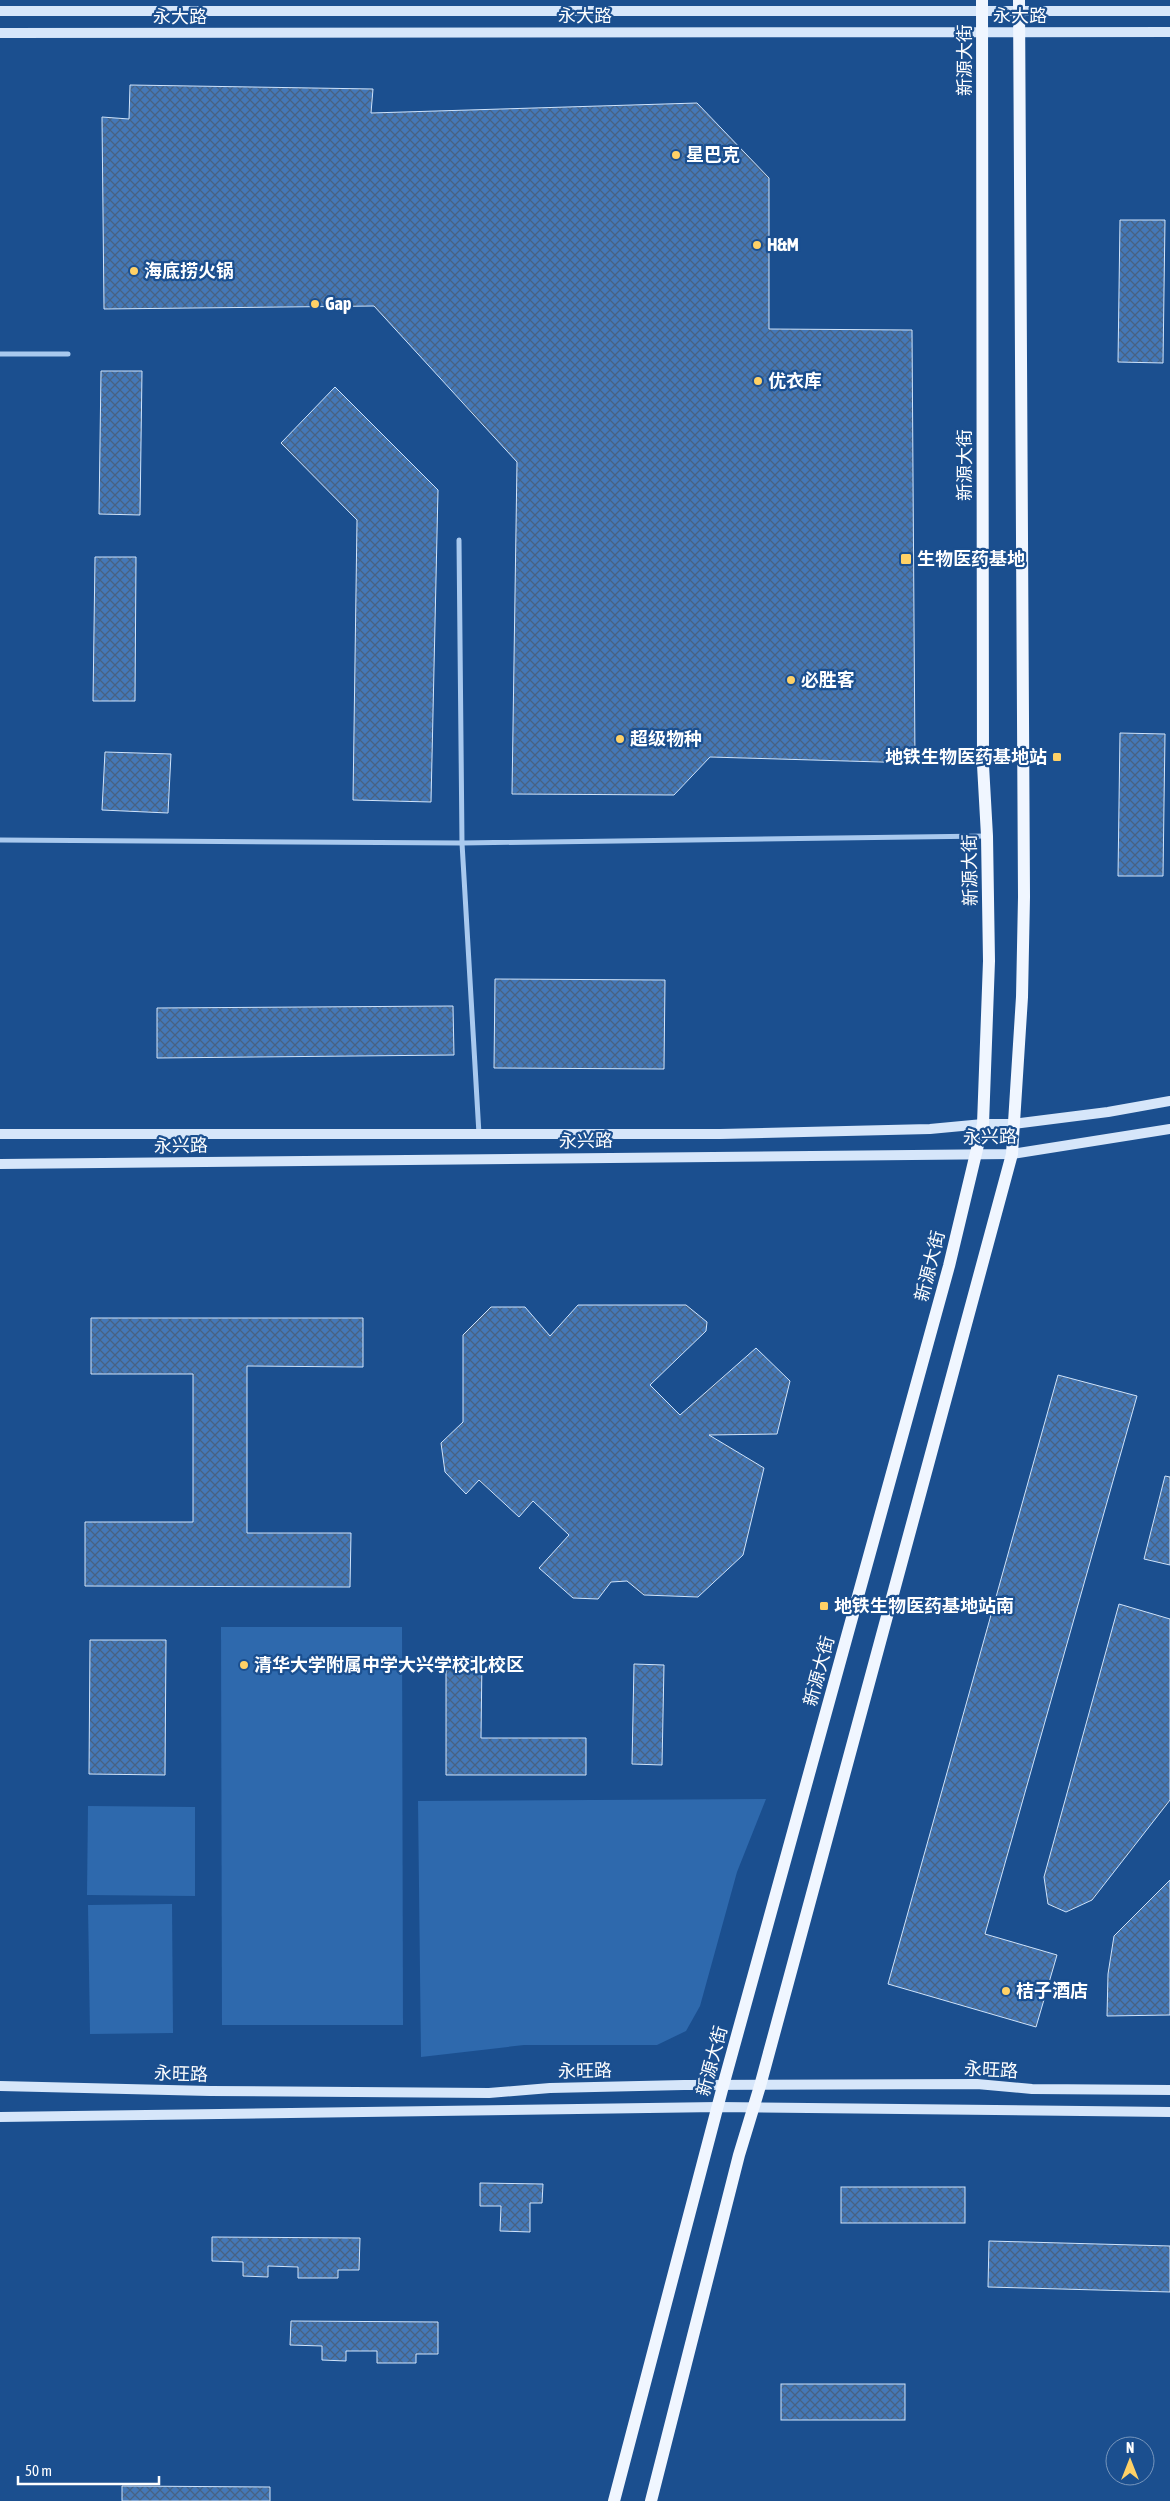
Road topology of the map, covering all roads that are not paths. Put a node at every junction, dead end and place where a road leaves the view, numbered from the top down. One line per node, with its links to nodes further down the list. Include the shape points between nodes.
1 (982, 6): 2 (street, 永大路); 3 (street, 永大路); 5 (main road, 新源大街)
2 (1019, 6): 4 (street, 永大路); 6 (main road)
3 (0, 11)
4 (1170, 11)
5 (982, 32): 6 (street, 永大路); 8 (street, 永大路); 12 (main road, 新源大街, via 983,755)
6 (1019, 32): 7 (street, 永大路); 17 (main road, via 1024,897 1022,998)
7 (1170, 32)
8 (0, 33)
9 (0, 354): 10 (street)
10 (68, 354)
11 (459, 540): 14 (street)
12 (987, 836): 14 (street); 16 (main road, 新源大街, via 989,961)
13 (0, 840): 14 (street)
14 (462, 843): 20 (street)
15 (1170, 1101): 17 (street, 永兴路)
16 (983, 1124): 17 (street, 永兴路); 20 (street, 永兴路, via 720,1134); 21 (main road, 新源大街)
17 (1012, 1124): 22 (main road)
18 (1170, 1129): 22 (street, 永兴路)
19 (0, 1134): 20 (street, 永兴路)
20 (479, 1134)
21 (976, 1153): 22 (street, 永兴路); 23 (street, 永兴路); 25 (main road, 新源大街, via 950,1266)
22 (1012, 1154): 26 (main road)
23 (0, 1164)
24 (0, 2086): 25 (street, 永旺路, via 479,2093 550,2088)
25 (723, 2086): 26 (street, 永旺路); 28 (main road, 新源大街)
26 (760, 2086): 27 (street, 永旺路, via 977,2084 1032,2089); 29 (main road)
27 (1170, 2090)
28 (718, 2107): 29 (street); 31 (street); 32 (main road, 新源大街)
29 (754, 2108): 30 (street); 33 (main road, via 739,2155)
30 (1170, 2112)
31 (0, 2118)
32 (614, 2501)
33 (651, 2501)

